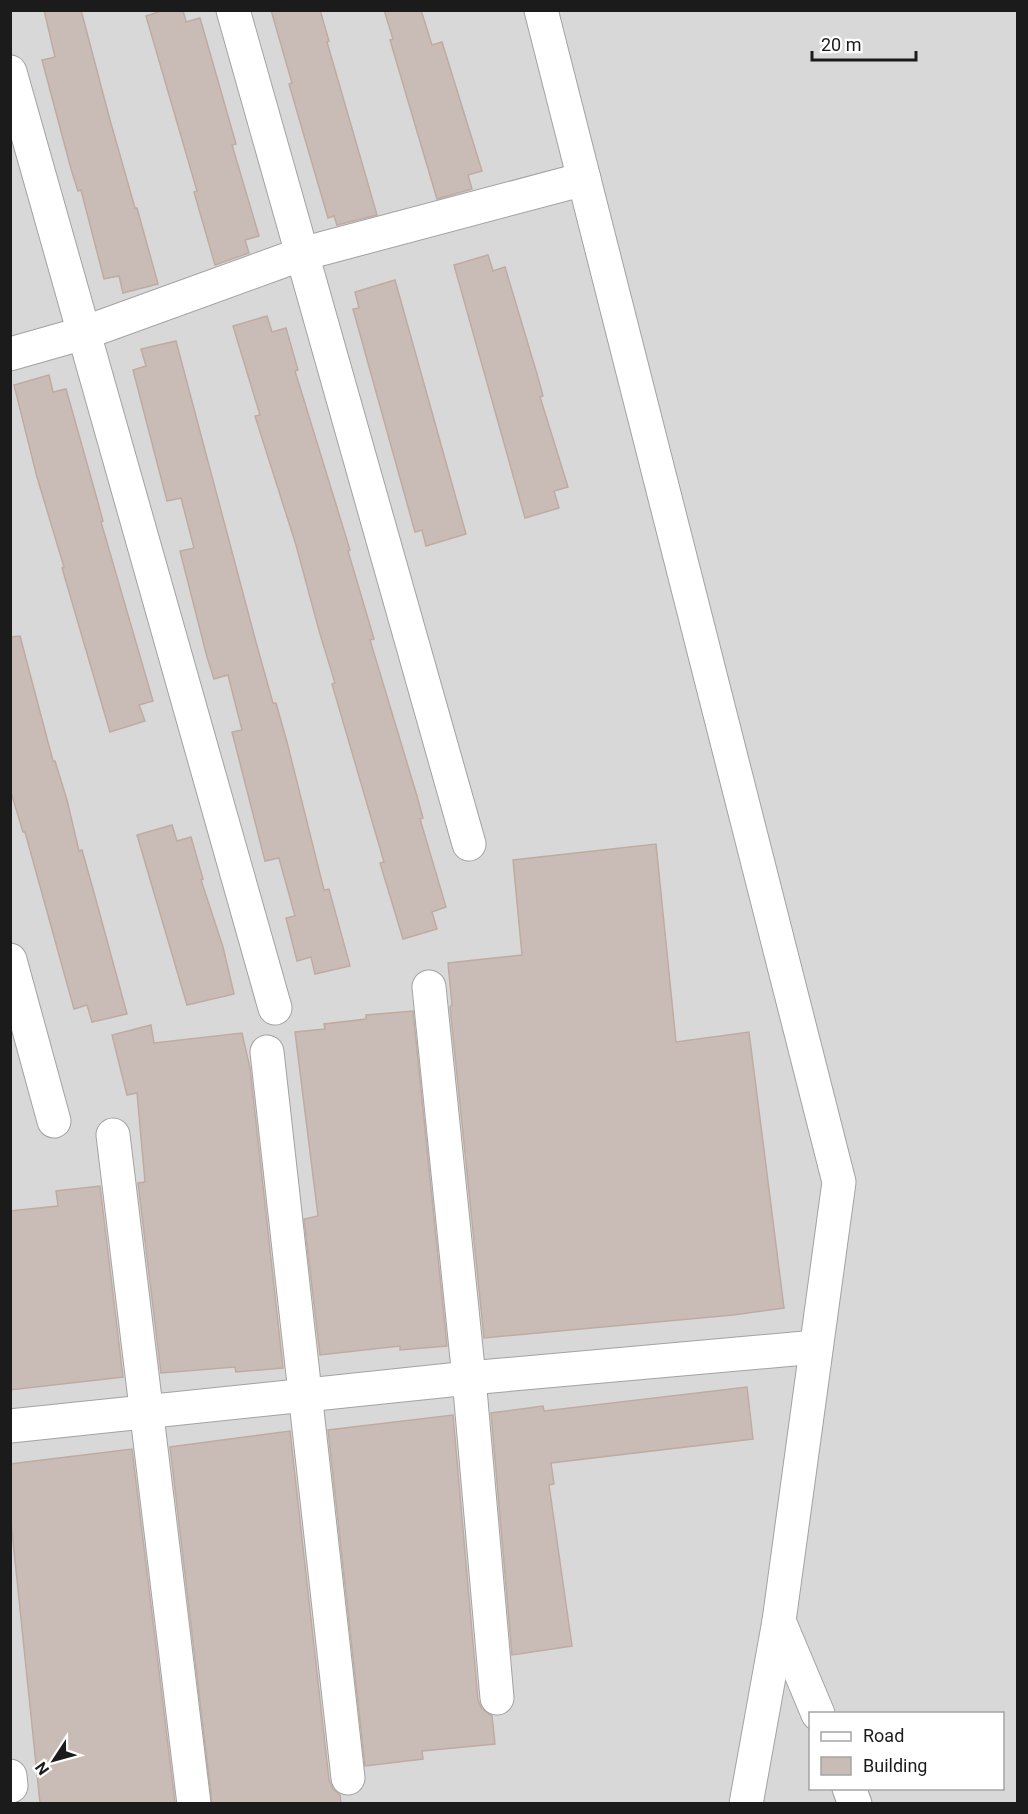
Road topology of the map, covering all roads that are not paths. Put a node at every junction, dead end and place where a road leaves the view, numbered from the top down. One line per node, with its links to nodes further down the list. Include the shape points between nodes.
1 (234, 10): 5 (street)
2 (542, 10): 4 (street)
3 (10, 72): 6 (street)
4 (584, 179): 5 (street); 15 (street, via 839,1182)
5 (302, 254): 6 (street); 8 (street)
6 (84, 333): 7 (street); 11 (street)
7 (10, 354)
8 (469, 844)
9 (10, 960): 13 (street)
10 (429, 987): 16 (street)
11 (276, 1008)
12 (267, 1052): 17 (street)
13 (54, 1121)
14 (113, 1135): 18 (street)
15 (816, 1347): 16 (street); 20 (street)
16 (469, 1378): 17 (street); 21 (street)
17 (305, 1396): 18 (street); 24 (street)
18 (146, 1411): 19 (street); 26 (street)
19 (10, 1426)
20 (779, 1621): 22 (street); 27 (street)
21 (497, 1698)
22 (818, 1712)
23 (10, 1776): 25 (street)
24 (348, 1778)
25 (11, 1786)
26 (194, 1803)
27 (746, 1803)

